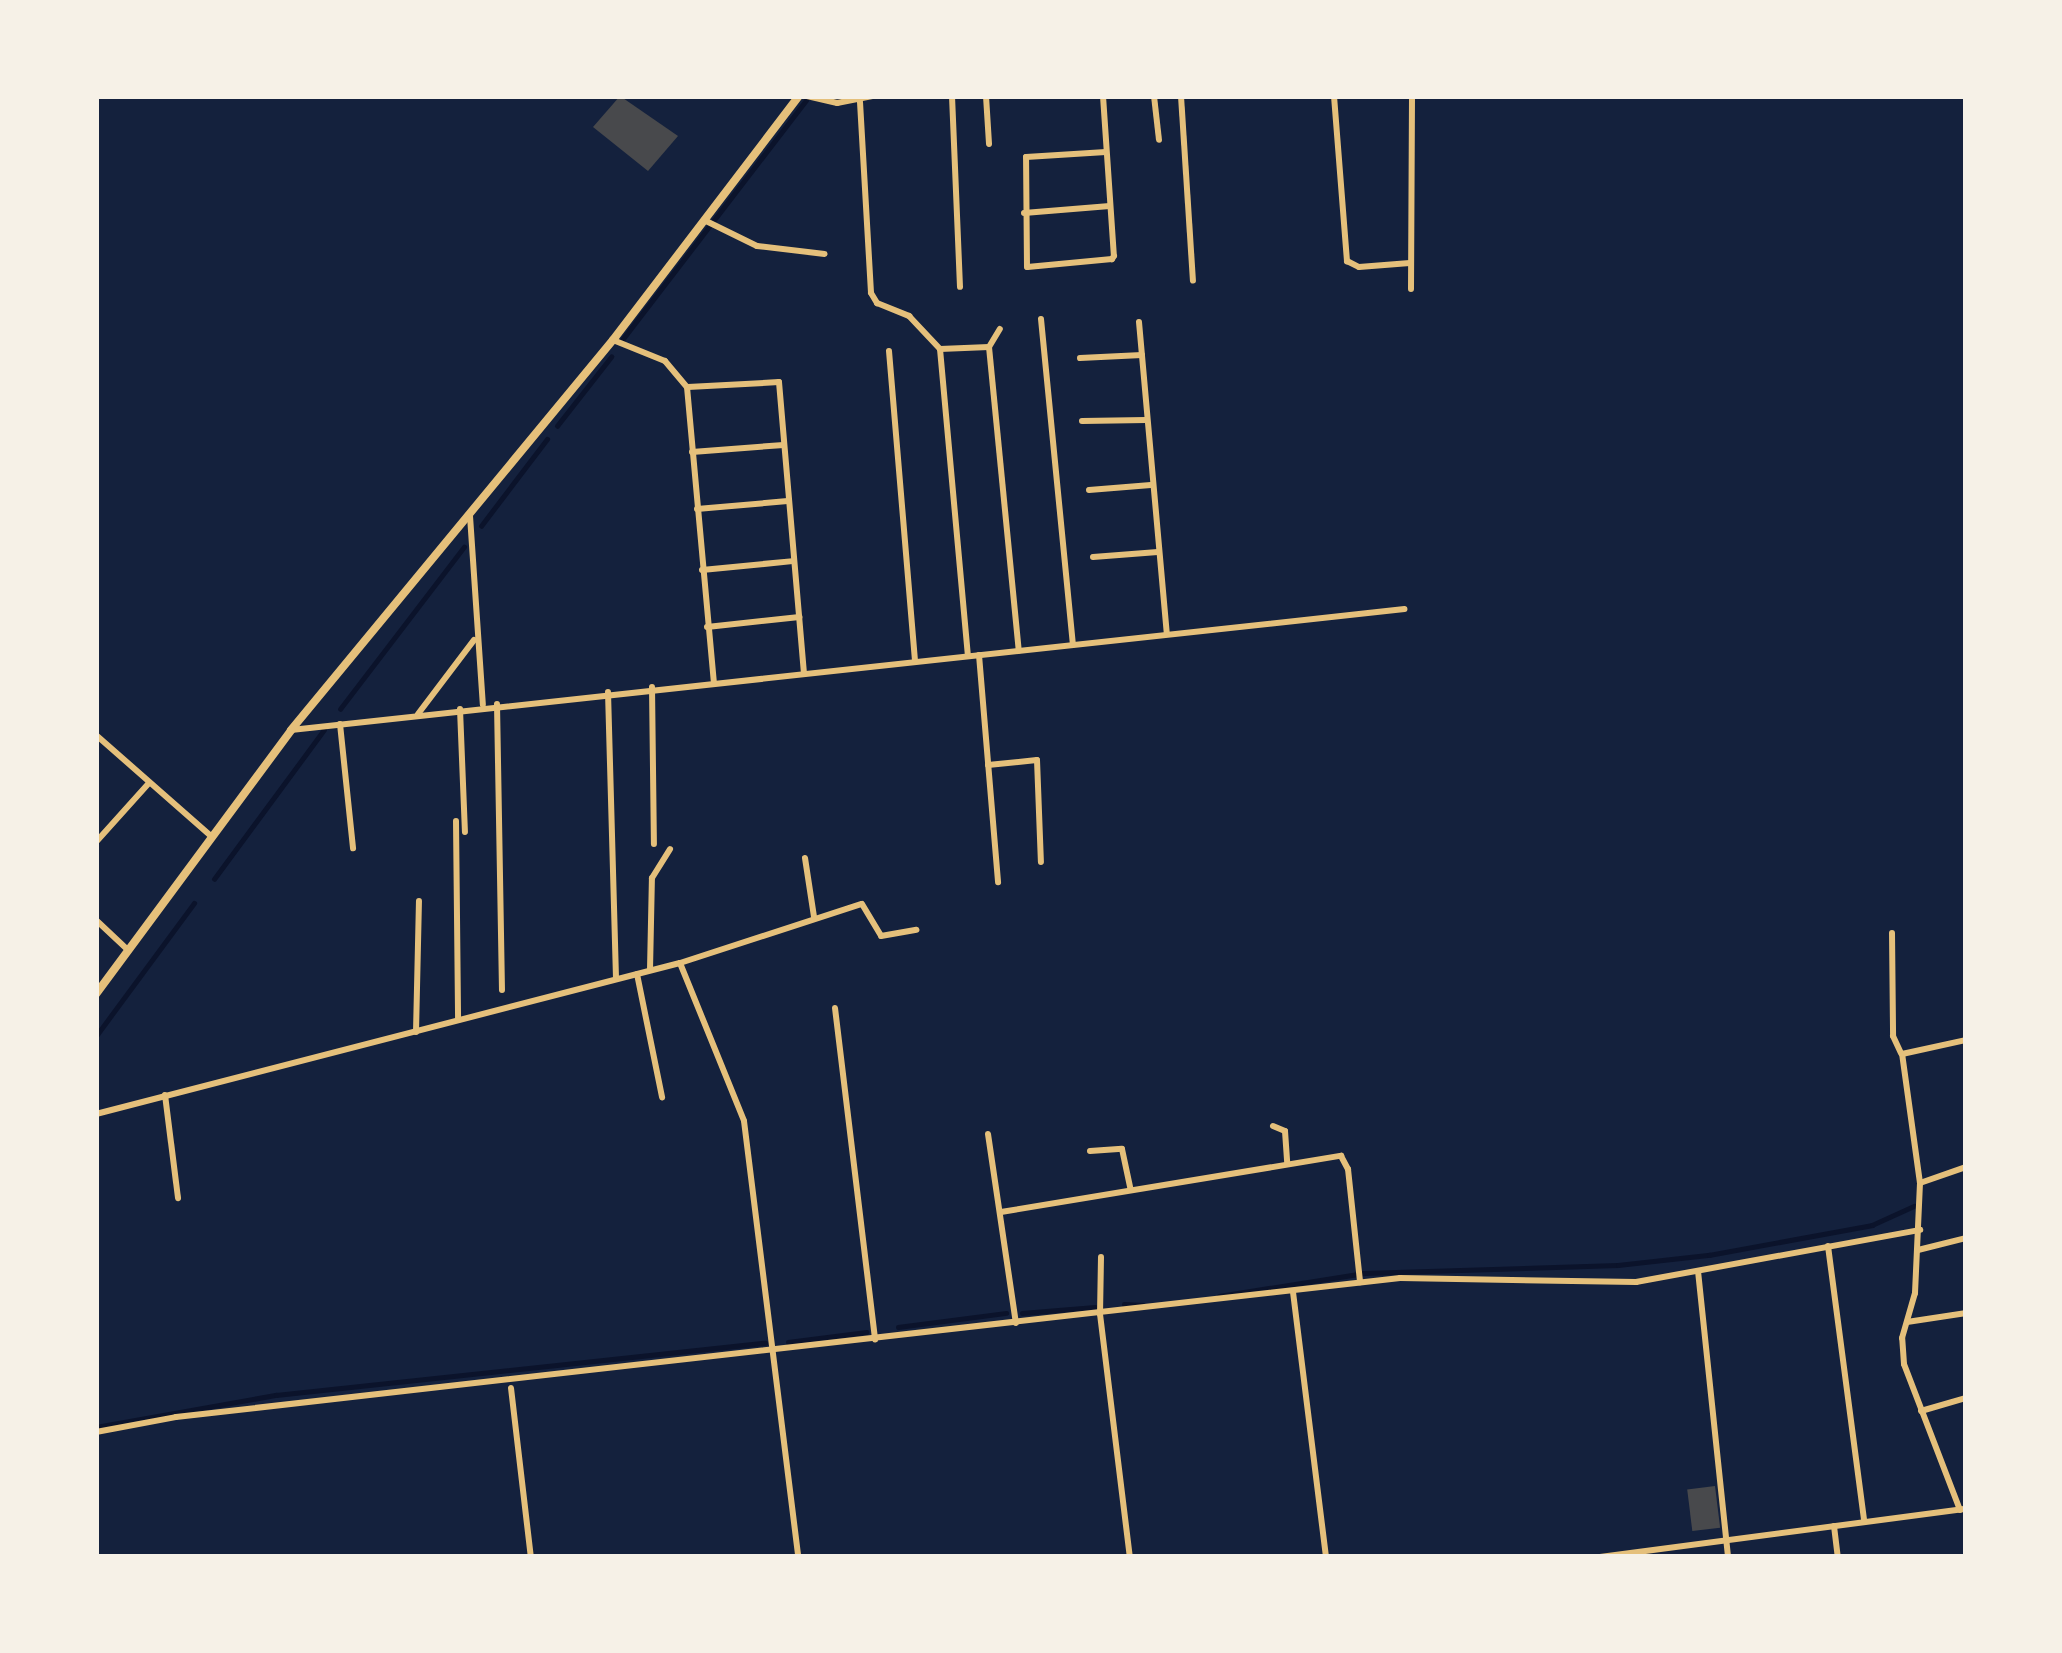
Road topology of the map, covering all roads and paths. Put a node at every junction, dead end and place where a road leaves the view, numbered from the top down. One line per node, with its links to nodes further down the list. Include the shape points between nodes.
1 (803, 96): 10 (street); 16 (main road)
2 (872, 96): 10 (street)
3 (952, 96): 20 (street)
4 (986, 96): 12 (street)
5 (1102, 96): 13 (street)
6 (1154, 96): 11 (street)
7 (1181, 96): 19 (street)
8 (1334, 96): 18 (street, via 1347,261)
9 (1412, 96): 18 (street)
10 (860, 102): 28 (street, via 872,293 909,316)
11 (1159, 140)
12 (988, 144)
13 (1106, 152): 14 (street); 15 (street, via 1028,155)
14 (1110, 206): 15 (street); 15 (street, via 1111,261 1037,270 1025,262)
15 (1023, 213)
16 (703, 219): 17 (street, via 757,246); 25 (main road)
17 (825, 254)
18 (1410, 263): 21 (street)
19 (1193, 281)
20 (960, 287)
21 (1411, 290)
22 (1041, 319): 51 (street)
23 (1139, 322): 29 (street)
24 (1000, 329): 26 (street)
25 (613, 340): 31 (street, via 664,361); 40 (main road)
26 (989, 347): 28 (street); 52 (street)
27 (889, 350): 55 (street)
28 (940, 350): 54 (street)
29 (1142, 355): 30 (street); 32 (street)
30 (1080, 358)
31 (687, 387): 34 (street, via 778,379); 35 (street)
32 (1146, 420): 33 (street); 36 (street)
33 (1082, 421)
34 (784, 445): 35 (street); 38 (street)
35 (692, 452): 39 (street)
36 (1151, 485): 37 (street); 41 (street)
37 (1089, 490)
38 (788, 501): 39 (street); 43 (street)
39 (697, 509): 44 (street)
40 (470, 516): 50 (street); 66 (main road)
41 (1158, 552): 42 (street); 49 (street)
42 (1093, 557)
43 (793, 561): 44 (street); 46 (street)
44 (702, 570): 47 (street)
45 (1404, 609): 49 (street)
46 (799, 617): 47 (street); 56 (street)
47 (707, 627): 57 (street)
48 (1966, 630): 62 (street)
49 (1167, 633): 51 (street)
50 (476, 638): 61 (street); 64 (street)
51 (1073, 645): 52 (street)
52 (1019, 651): 53 (street)
53 (979, 655): 54 (street); 68 (street)
54 (968, 656): 55 (street)
55 (915, 662): 56 (street)
56 (804, 674): 57 (street)
57 (714, 683): 58 (street)
58 (652, 687): 59 (street); 74 (street)
59 (608, 692): 60 (street); 89 (street)
60 (497, 704): 61 (street); 90 (street)
61 (483, 705): 63 (street)
62 (1966, 707)
63 (460, 709): 64 (street); 71 (street)
64 (418, 714): 65 (street)
65 (340, 724): 66 (street); 75 (street)
66 (291, 730): 72 (main road)
67 (97, 736): 69 (street)
68 (988, 765): 78 (street, via 1037,760); 79 (street)
69 (149, 783): 72 (street); 73 (street)
70 (455, 821): 93 (street)
71 (465, 832)
72 (211, 836): 85 (main road)
73 (96, 842)
74 (654, 844)
75 (353, 848)
76 (670, 849): 87 (street, via 652,878)
77 (805, 858): 81 (street)
78 (1041, 862)
79 (998, 882)
80 (419, 901): 94 (street)
81 (814, 917): 83 (street, via 862,904 881,936); 86 (street)
82 (96, 920): 85 (street)
83 (916, 930)
84 (1892, 933): 96 (street, via 1893,1036)
85 (128, 950): 91 (main road)
86 (680, 963): 87 (street); 122 (street, via 744,1121)
87 (650, 970): 88 (street)
88 (638, 974): 89 (street); 98 (street)
89 (616, 978): 93 (street)
90 (502, 991)
91 (96, 994)
92 (835, 1008): 121 (street)
93 (458, 1020): 94 (street)
94 (416, 1032): 97 (street)
95 (1966, 1040): 96 (street)
96 (1902, 1054): 105 (street)
97 (165, 1095): 99 (street); 107 (street)
98 (662, 1097)
99 (96, 1114)
100 (1274, 1126): 103 (street, via 1285,1130)
101 (988, 1134): 108 (street)
102 (1090, 1151): 106 (street, via 1122,1149)
103 (1287, 1162): 106 (street); 115 (street, via 1344,1159)
104 (1966, 1168): 105 (street)
105 (1920, 1183): 109 (street)
106 (1130, 1188): 108 (street)
107 (178, 1198)
108 (1001, 1213): 120 (street)
109 (1919, 1230): 111 (street); 112 (street)
110 (1966, 1238): 112 (street)
111 (1828, 1246): 114 (street); 128 (street)
112 (1918, 1250): 119 (street)
113 (1101, 1257): 118 (street)
114 (1697, 1271): 115 (street, via 1636,1282); 130 (street)
115 (1359, 1276): 116 (street)
116 (1294, 1292): 118 (street); 134 (street)
117 (1966, 1313): 119 (street)
118 (1100, 1314): 120 (street); 133 (street)
119 (1907, 1322): 125 (street, via 1904,1364)
120 (1016, 1323): 121 (street)
121 (875, 1340): 122 (street)
122 (775, 1352): 126 (street); 132 (street)
123 (511, 1388): 131 (street)
124 (1966, 1398): 125 (street)
125 (1921, 1411): 127 (street)
126 (96, 1432)
127 (1963, 1509): 128 (street)
128 (1864, 1521): 129 (street)
129 (1834, 1526): 130 (street); 137 (street)
130 (1726, 1539): 135 (street); 136 (street)
131 (531, 1557)
132 (798, 1557)
133 (1130, 1557)
134 (1326, 1557)
135 (1600, 1557)
136 (1727, 1557)
137 (1838, 1557)

